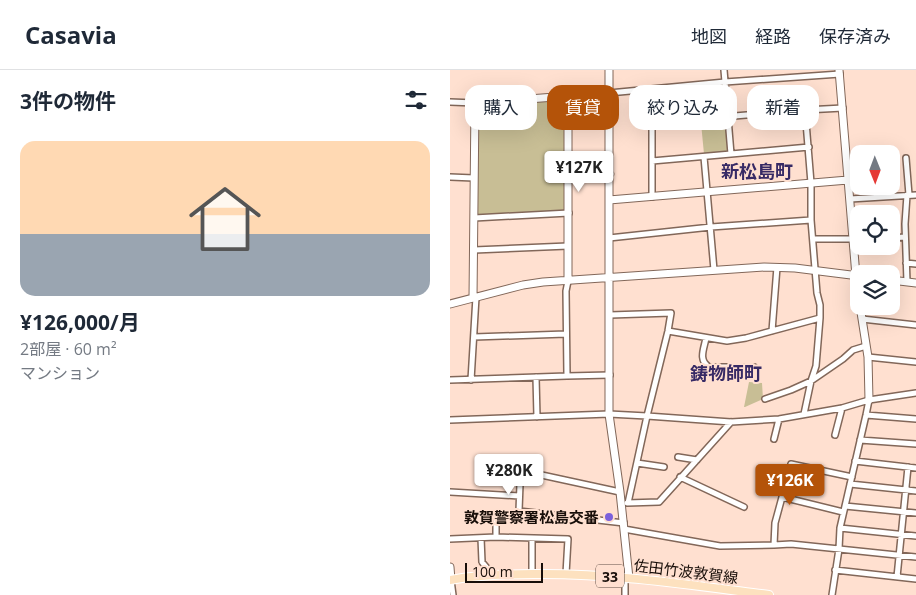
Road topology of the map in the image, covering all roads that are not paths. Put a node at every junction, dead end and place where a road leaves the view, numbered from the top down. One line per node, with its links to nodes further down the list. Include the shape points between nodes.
1 (609, 70): 5 (street)
2 (724, 70): 4 (street)
3 (839, 72): 4 (street); 10 (street)
4 (726, 82): 6 (street); 7 (street)
5 (609, 85)
6 (694, 85)
7 (726, 85)
8 (450, 102): 9 (street)
9 (465, 103)
10 (842, 108): 11 (street); 27 (street)
11 (819, 109)
12 (475, 130): 26 (street)
13 (568, 130): 23 (street)
14 (609, 130): 24 (street)
15 (652, 130): 22 (street)
16 (729, 130): 19 (street)
17 (807, 130): 18 (street)
18 (809, 147): 19 (street); 28 (street)
19 (731, 154): 20 (street)
20 (704, 157): 22 (street); 29 (street)
21 (906, 158): 30 (street)
22 (652, 161): 32 (street)
23 (568, 173): 24 (street); 36 (street)
24 (610, 174): 34 (street)
25 (450, 177): 26 (street)
26 (474, 178): 37 (street)
27 (848, 180): 28 (street); 33 (street)
28 (811, 183): 29 (street); 38 (street)
29 (707, 192): 32 (street); 39 (street)
30 (908, 195): 31 (street); 33 (street); 42 (street)
31 (916, 195)
32 (652, 197): 34 (street)
33 (850, 199): 35 (street)
34 (609, 200): 40 (street)
35 (851, 205)
36 (568, 213): 37 (street); 45 (street)
37 (474, 218): 46 (street)
38 (811, 220): 39 (street); 43 (street)
39 (711, 227): 40 (street); 50 (street)
40 (609, 238): 53 (street)
41 (900, 238): 42 (street)
42 (905, 238): 47 (street)
43 (813, 239): 44 (street); 51 (street)
44 (850, 239)
45 (568, 246): 46 (street); 54 (street)
46 (474, 250): 58 (street)
47 (906, 263): 48 (street); 56 (street)
48 (916, 264)
49 (777, 267): 50 (street); 51 (street); 66 (street)
50 (714, 270): 53 (street)
51 (815, 270): 52 (street); 62 (street)
52 (850, 275)
53 (610, 278): 54 (street); 60 (street)
54 (568, 281): 58 (street, via 523,285); 67 (street)
55 (900, 281): 56 (street)
56 (907, 282): 57 (street)
57 (916, 283)
58 (474, 297): 59 (street); 68 (street)
59 (450, 304)
60 (610, 315): 65 (street, via 671,313); 74 (street)
61 (861, 315): 63 (street)
62 (820, 318): 66 (street); 79 (street, via 816,366)
63 (862, 320): 64 (street); 70 (street)
64 (916, 325)
65 (668, 331): 69 (street); 87 (street)
66 (772, 331): 69 (street, via 746,338)
67 (566, 334): 68 (street); 75 (street)
68 (474, 337): 78 (street)
69 (706, 338): 73 (street, via 702,357 709,367)
70 (866, 346): 71 (street); 79 (street, via 853,350)
71 (868, 357): 72 (street); 82 (street)
72 (916, 362)
73 (754, 368)
74 (610, 375): 75 (street); 84 (street)
75 (567, 376): 76 (street)
76 (536, 377): 78 (street); 88 (street)
77 (450, 380): 78 (street)
78 (471, 380)
79 (811, 380): 81 (street); 85 (street)
80 (916, 393): 82 (street)
81 (765, 399)
82 (869, 400): 83 (street); 86 (street)
83 (842, 408): 85 (street); 93 (street)
84 (609, 414): 87 (street); 88 (street); 110 (street)
85 (804, 414): 89 (street)
86 (866, 415): 90 (street); 95 (street)
87 (647, 416): 92 (street); 100 (street)
88 (537, 417): 91 (street)
89 (779, 419): 92 (street); 94 (street)
90 (916, 419)
91 (450, 420)
92 (731, 422): 98 (street)
93 (835, 436)
94 (774, 439)
95 (860, 440): 96 (street); 99 (street)
96 (916, 444)
97 (678, 457): 98 (street)
98 (697, 460): 104 (street)
99 (855, 461): 102 (street); 105 (street)
100 (637, 463): 101 (street); 113 (street)
101 (664, 467)
102 (908, 467): 103 (street); 107 (street)
103 (916, 468)
104 (680, 477): 113 (street, via 659,502); 114 (street)
105 (852, 477): 106 (street); 112 (street, via 791,464)
106 (850, 484): 107 (street); 115 (street)
107 (905, 490): 108 (street); 116 (street)
108 (916, 491)
109 (450, 492): 111 (street)
110 (620, 492): 111 (street, via 537,474 520,484); 113 (street)
111 (519, 496): 119 (street, via 519,511)
112 (782, 497): 115 (street); 127 (street, via 775,523)
113 (625, 503): 119 (street)
114 (744, 507)
115 (844, 509): 116 (street); 120 (street)
116 (904, 512): 117 (street); 121 (street)
117 (916, 513)
118 (496, 518): 123 (street)
119 (624, 526): 127 (street, via 720,546); 137 (street)
120 (840, 528): 121 (street); 128 (street)
121 (902, 534): 122 (street); 129 (street)
122 (916, 536)
123 (496, 537): 124 (street); 125 (street)
124 (481, 538): 126 (street); 135 (street, via 482,562 487,568)
125 (532, 538): 133 (street); 134 (street, via 568,539)
126 (450, 539)
127 (774, 545): 128 (street)
128 (838, 548): 129 (street); 132 (street)
129 (899, 555): 130 (street); 136 (street)
130 (916, 557)
131 (450, 567): 139 (street)
132 (835, 570): 136 (street); 143 (street)
133 (532, 574): 134 (main road, 佐田竹波敦賀線 / 33); 135 (main road, 佐田竹波敦賀線 / 33)
134 (566, 574): 137 (main road, 佐田竹波敦賀線 / 33)
135 (487, 575): 139 (main road, 佐田竹波敦賀線 / 33)
136 (897, 577): 138 (street)
137 (627, 578): 141 (street); 142 (main road, 佐田竹波敦賀線 / 33)
138 (916, 579)
139 (451, 580): 140 (street)
140 (453, 595)
141 (625, 595)
142 (769, 595)
143 (832, 595)

